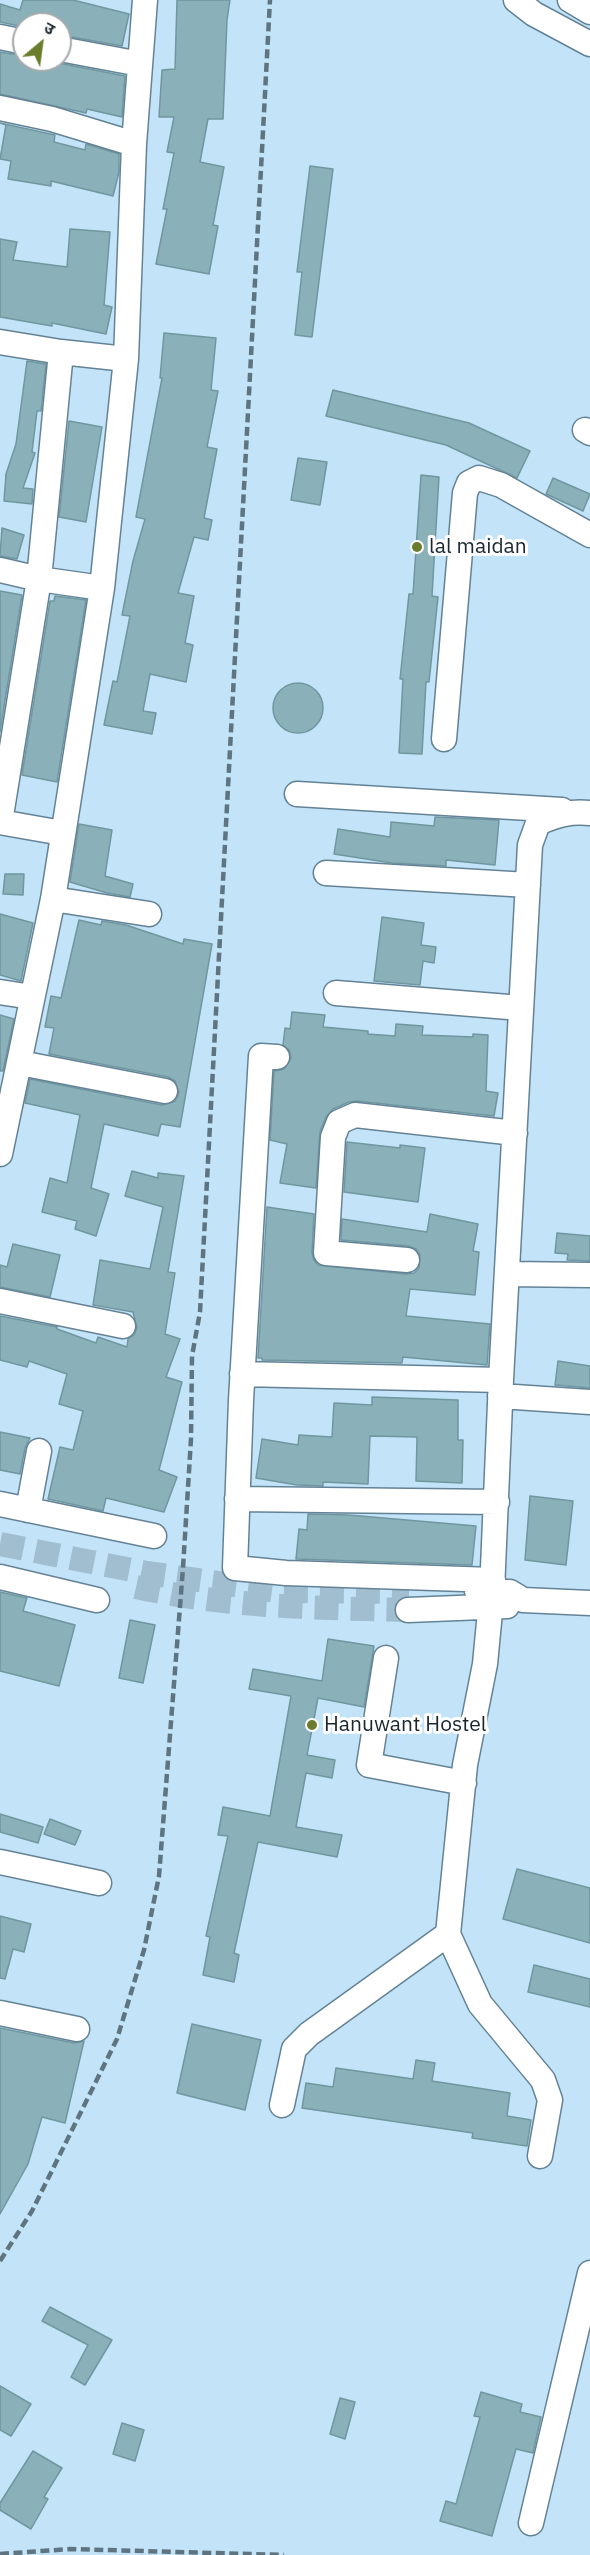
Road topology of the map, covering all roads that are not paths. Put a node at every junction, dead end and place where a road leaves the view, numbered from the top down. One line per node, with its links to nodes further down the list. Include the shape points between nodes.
1 (145, 0): 7 (street)
2 (516, 0): 5 (street)
3 (570, 0): 4 (street)
4 (590, 12)
5 (590, 44)
6 (72, 51): 7 (street)
7 (140, 64): 9 (street)
8 (0, 108): 9 (street)
9 (134, 144): 12 (street)
10 (0, 342): 11 (street)
11 (62, 352): 12 (street); 15 (street)
12 (126, 359): 16 (street)
13 (590, 535): 17 (street, via 501,485 479,478 469,483 465,493)
14 (0, 570): 15 (street)
15 (39, 579): 16 (street); 20 (street)
16 (102, 588): 21 (street)
17 (444, 739)
18 (297, 794): 19 (street)
19 (582, 812): 23 (street, via 558,815 538,824 530,845)
20 (0, 822): 21 (street)
21 (62, 833): 24 (street)
22 (326, 873): 23 (street)
23 (528, 885): 29 (street)
24 (53, 899): 25 (street); 28 (street)
25 (149, 914)
26 (0, 992): 28 (street)
27 (336, 993): 29 (street)
28 (32, 997): 31 (street)
29 (521, 1008): 33 (street)
30 (277, 1057): 40 (street, via 261,1056)
31 (20, 1063): 32 (street); 34 (street)
32 (165, 1091)
33 (515, 1133): 35 (street, via 355,1115 339,1122 333,1137 326,1253); 36 (street)
34 (0, 1154)
35 (407, 1260)
36 (508, 1274): 37 (street); 41 (street)
37 (590, 1275)
38 (0, 1301): 39 (street)
39 (123, 1326)
40 (242, 1374): 41 (street); 44 (street)
41 (500, 1388): 42 (street); 45 (street)
42 (590, 1402)
43 (39, 1451): 47 (street)
44 (237, 1498): 45 (street); 50 (street, via 235,1568)
45 (497, 1502): 50 (street)
46 (0, 1504): 47 (street)
47 (28, 1510): 48 (street)
48 (154, 1536)
49 (0, 1577): 51 (street)
50 (492, 1593): 52 (street); 53 (street, via 510,1592 523,1600); 55 (street, via 485,1664)
51 (97, 1600)
52 (408, 1601)
53 (590, 1603)
54 (386, 1658): 55 (street, via 369,1766)
55 (464, 1783): 58 (street)
56 (0, 1862): 57 (street)
57 (99, 1883)
58 (448, 1934): 61 (street, via 309,2034 294,2049); 62 (street, via 480,2004 543,2080 550,2100)
59 (0, 2013): 60 (street)
60 (77, 2029)
61 (282, 2105)
62 (540, 2156)
63 (590, 2273): 64 (street)
64 (531, 2523)

